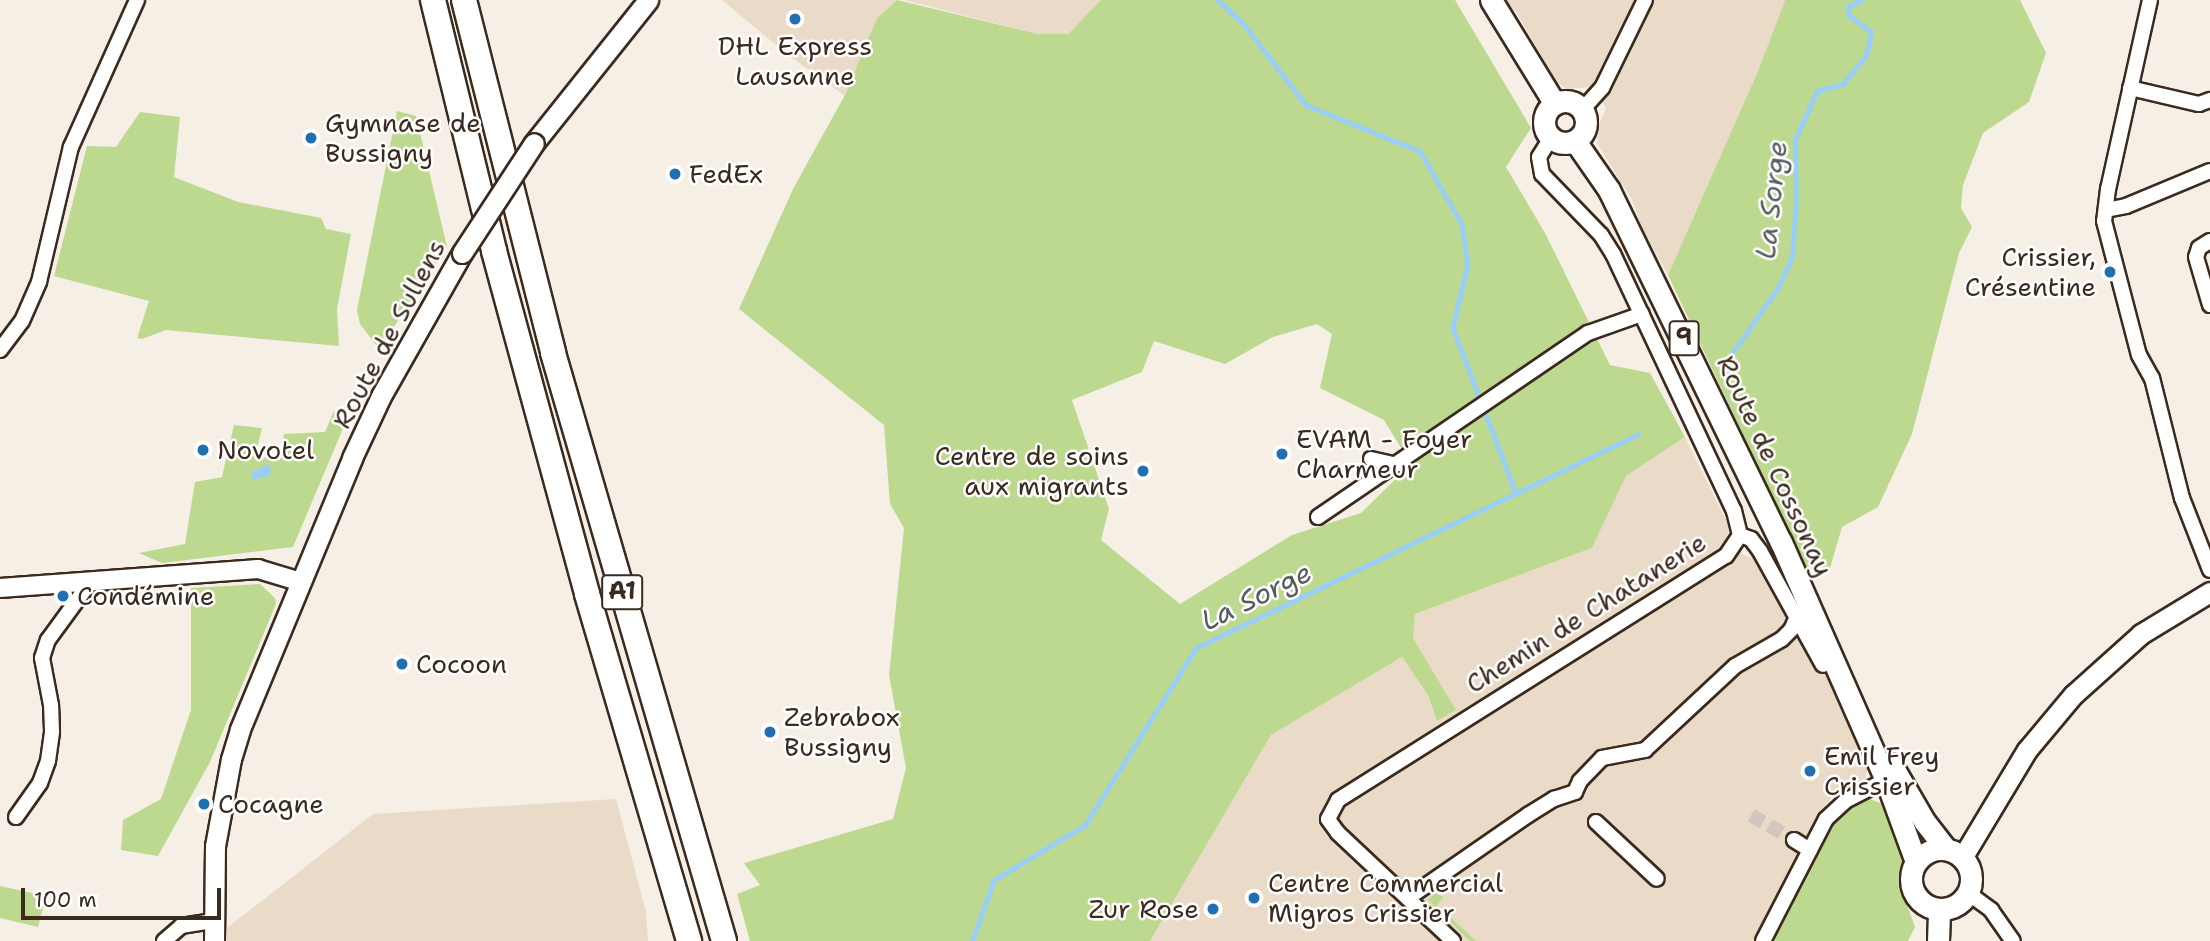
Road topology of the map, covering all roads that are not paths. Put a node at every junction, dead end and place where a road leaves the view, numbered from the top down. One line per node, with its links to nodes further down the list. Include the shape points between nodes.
1 (137, 0): 19 (street, via 71,147 39,282 22,321)
2 (433, 0): 45 (highway, A1, via 488,229)
3 (464, 0): 46 (highway, A1, via 553,353)
4 (648, 0): 26 (main road, Route de Sullens, bridge, via 534,143 462,253 381,396)
5 (1491, 0): 10 (main road)
6 (1644, 0): 11 (street, via 1602,88)
7 (2150, 0): 8 (street)
8 (2130, 89): 9 (street, via 2199,104); 15 (street)
9 (2210, 100)
10 (1556, 104): 11 (main road, via 1572,103); 12 (main road, via 1544,120)
11 (1582, 110): 13 (main road, via 1584,130)
12 (1551, 138): 13 (main road); 18 (street, Chemin de Chatanerie, via 1538,157 1542,174 1601,235)
13 (1575, 141): 30 (main road, Route de Cossonay / 9, via 1605,183 1668,306)
14 (2210, 171): 15 (street)
15 (2106, 210): 24 (street, via 2106,229 2140,355 2152,378 2182,498)
16 (2210, 241): 17 (street, via 2199,248 2196,257)
17 (2210, 305)
18 (1642, 314): 21 (street, via 1588,333); 23 (street, Chemin de Chatanerie, via 1734,511)
19 (0, 350)
20 (1371, 459): 21 (street)
21 (1396, 465): 22 (street)
22 (1318, 517)
23 (1740, 535): 29 (street, via 1751,539 1760,551); 40 (street, Chemin de Chatanerie, via 1726,556 1338,800 1328,819)
24 (2210, 570)
25 (91, 581): 26 (street, via 258,569); 27 (street); 32 (street, via 48,640 42,658 51,705 48,761 40,783)
26 (301, 582): 42 (main road, Route de Sullens, via 231,759 215,846)
27 (0, 588)
28 (2210, 592): 36 (main road, via 2141,634 2073,695 2027,750)
29 (1796, 619): 30 (street); 40 (street, via 1782,639 1735,666 1645,750 1602,758 1575,792 1528,815)
30 (1831, 668): 31 (main road, Route de Cossonay / 9); 36 (main road, Route de Cossonay / 9, via 1924,821)
31 (1886, 780): 35 (street, via 1845,801 1826,819); 37 (main road, Route de Cossonay / 9)
32 (16, 817)
33 (1596, 822): 38 (street)
34 (1794, 840): 35 (street)
35 (1810, 850): 48 (street)
36 (1954, 854): 37 (main road, via 1929,851); 39 (main road, 9, via 1971,874)
37 (1916, 862): 41 (main road, 9, via 1914,892)
38 (1657, 879)
39 (1968, 893): 41 (main road, via 1956,905); 50 (street, via 1991,910)
40 (1408, 898): 47 (street, Chemin de Chatanerie)
41 (1939, 909): 49 (main road)
42 (214, 921): 43 (street, via 181,926); 44 (main road, Route de Sullens)
43 (164, 941)
44 (214, 941)
45 (687, 941)
46 (724, 941)
47 (1453, 941)
48 (1763, 941)
49 (1938, 941)
50 (2013, 941)

